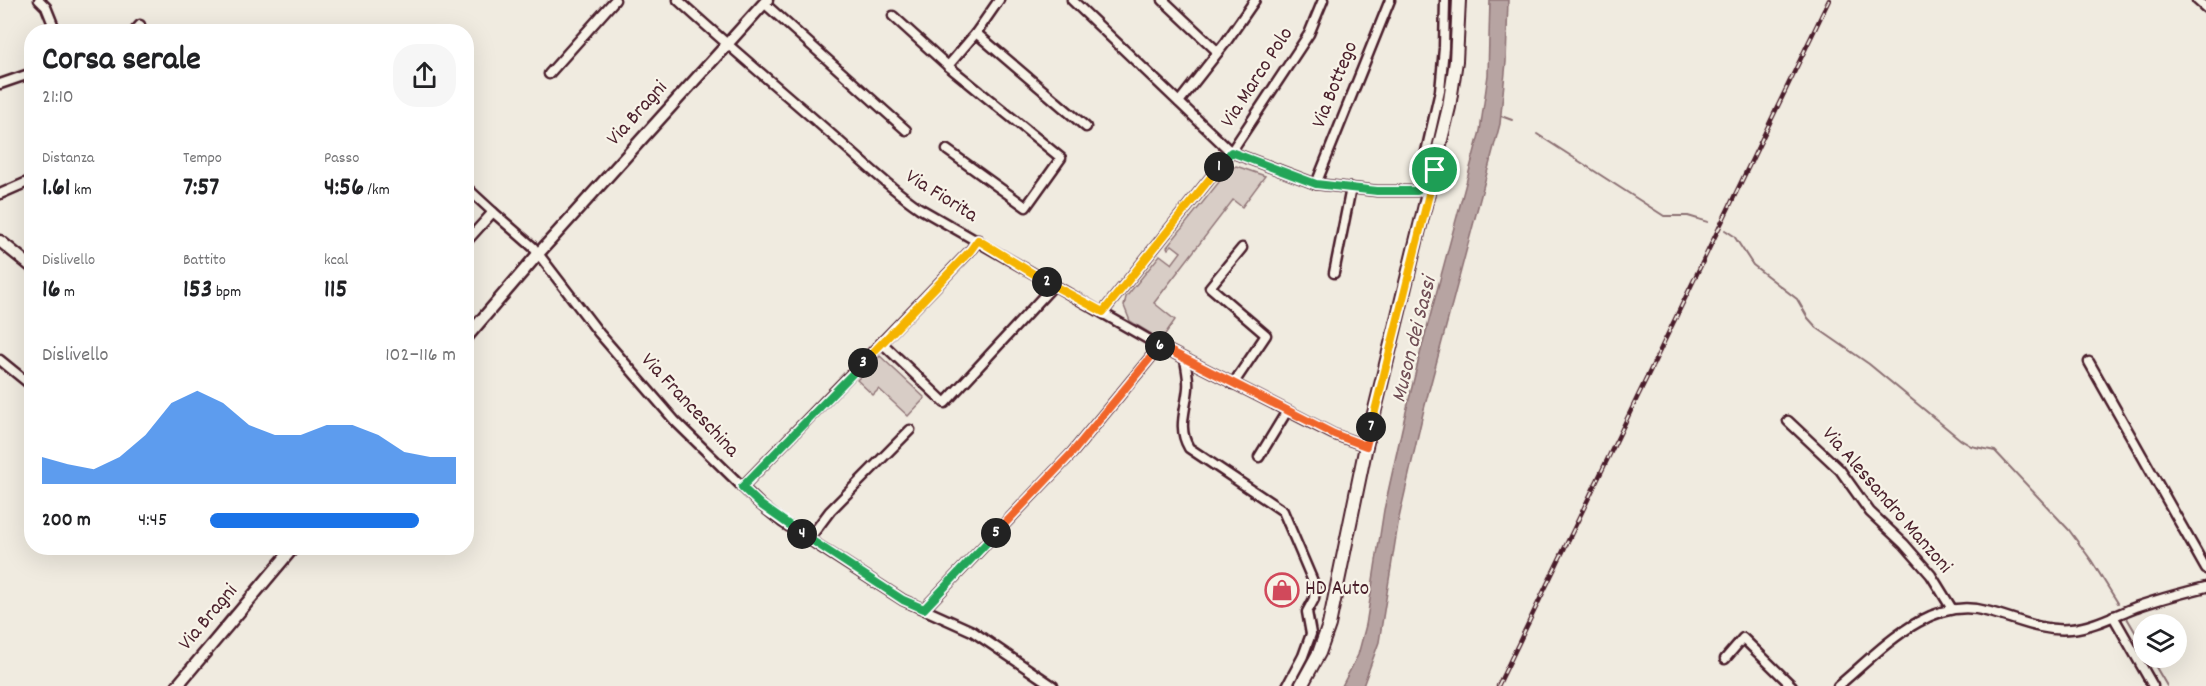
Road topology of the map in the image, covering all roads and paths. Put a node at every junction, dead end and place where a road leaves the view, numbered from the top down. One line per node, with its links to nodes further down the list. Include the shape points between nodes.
1 (39, 0): 16 (street, via 50,4)
2 (615, 0): 21 (street)
3 (678, 0): 18 (street, Via Fiorita)
4 (999, 0): 17 (street)
5 (1072, 0): 24 (street)
6 (1163, 0): 19 (street)
7 (1255, 0): 19 (street)
8 (1323, 0): 28 (street, Via Marco Polo, via 1309,34)
9 (1390, 0): 31 (street, Via Bottego)
10 (1445, 0): 29 (street, via 1440,90)
11 (1459, 0): 29 (main road, via 1449,107)
12 (2197, 0): 14 (street)
13 (765, 2): 18 (street, Via Bragni); 26 (street)
14 (2206, 8)
15 (892, 16): 20 (street)
16 (54, 24)
17 (976, 33): 20 (street); 25 (street)
18 (727, 45): 37 (street, Via Fiorita, via 891,188); 40 (street, Via Bragni)
19 (1218, 52): 24 (street)
20 (948, 66): 27 (street, via 1061,158 1026,207)
21 (549, 74)
22 (24, 76): 23 (street)
23 (0, 84)
24 (1179, 102): 28 (street)
25 (1086, 127)
26 (906, 130)
27 (947, 150)
28 (1231, 152): 31 (street); 44 (street, Via Marco Polo)
29 (1429, 168): 32 (street, via 1417,191); 56 (main road)
30 (24, 184): 33 (street)
31 (1316, 184): 32 (street)
32 (1351, 188): 42 (street)
33 (0, 194)
34 (474, 195): 35 (street)
35 (493, 212): 36 (street); 40 (street)
36 (474, 234)
37 (978, 240): 43 (street, Via Fiorita); 46 (street)
38 (0, 241): 41 (street)
39 (1242, 248): 52 (street, via 1210,287 1266,335)
40 (538, 254): 45 (street, Via Bragni); 58 (street, Via Franceschina, via 675,421)
41 (24, 260)
42 (1334, 273)
43 (1054, 285): 44 (street, Via Fiorita); 46 (street, via 945,403)
44 (1103, 312): 47 (street, Via Fiorita)
45 (474, 329)
46 (882, 343): 58 (street)
47 (1160, 346): 48 (street, Via Fiorita); 63 (street, via 1072,453)
48 (1185, 359): 52 (street, Via Fiorita); 69 (street, via 1189,385 1183,438 1189,448 1283,511 1315,586 1307,612 1311,634)
49 (0, 360): 51 (street)
50 (2089, 362): 61 (street)
51 (24, 380)
52 (1233, 384): 53 (street, Via Fiorita)
53 (1287, 411): 56 (street, Via Fiorita); 57 (street)
54 (1788, 421): 64 (street, Via Alessandro Manzoni, via 1840,470 1870,512 1930,575)
55 (910, 430): 59 (street, via 830,511)
56 (1366, 446): 70 (main road, via 1329,625)
57 (1259, 457)
58 (742, 487): 59 (street, Via Franceschina)
59 (809, 539): 63 (street, Via Franceschina, via 903,600)
60 (288, 555): 67 (street, Via Bragni)
61 (2206, 569)
62 (2206, 587): 65 (street)
63 (924, 609): 68 (street, Via Franceschina, via 991,643)
64 (1952, 609): 65 (street, via 1986,610 2053,629 2084,626); 72 (street, via 1917,622)
65 (2113, 616): 73 (street)
66 (1725, 659): 71 (street, via 1743,638)
67 (177, 686)
68 (1053, 686)
69 (1287, 686)
70 (1301, 686)
71 (1792, 686)
72 (1838, 686)
73 (2153, 686)

